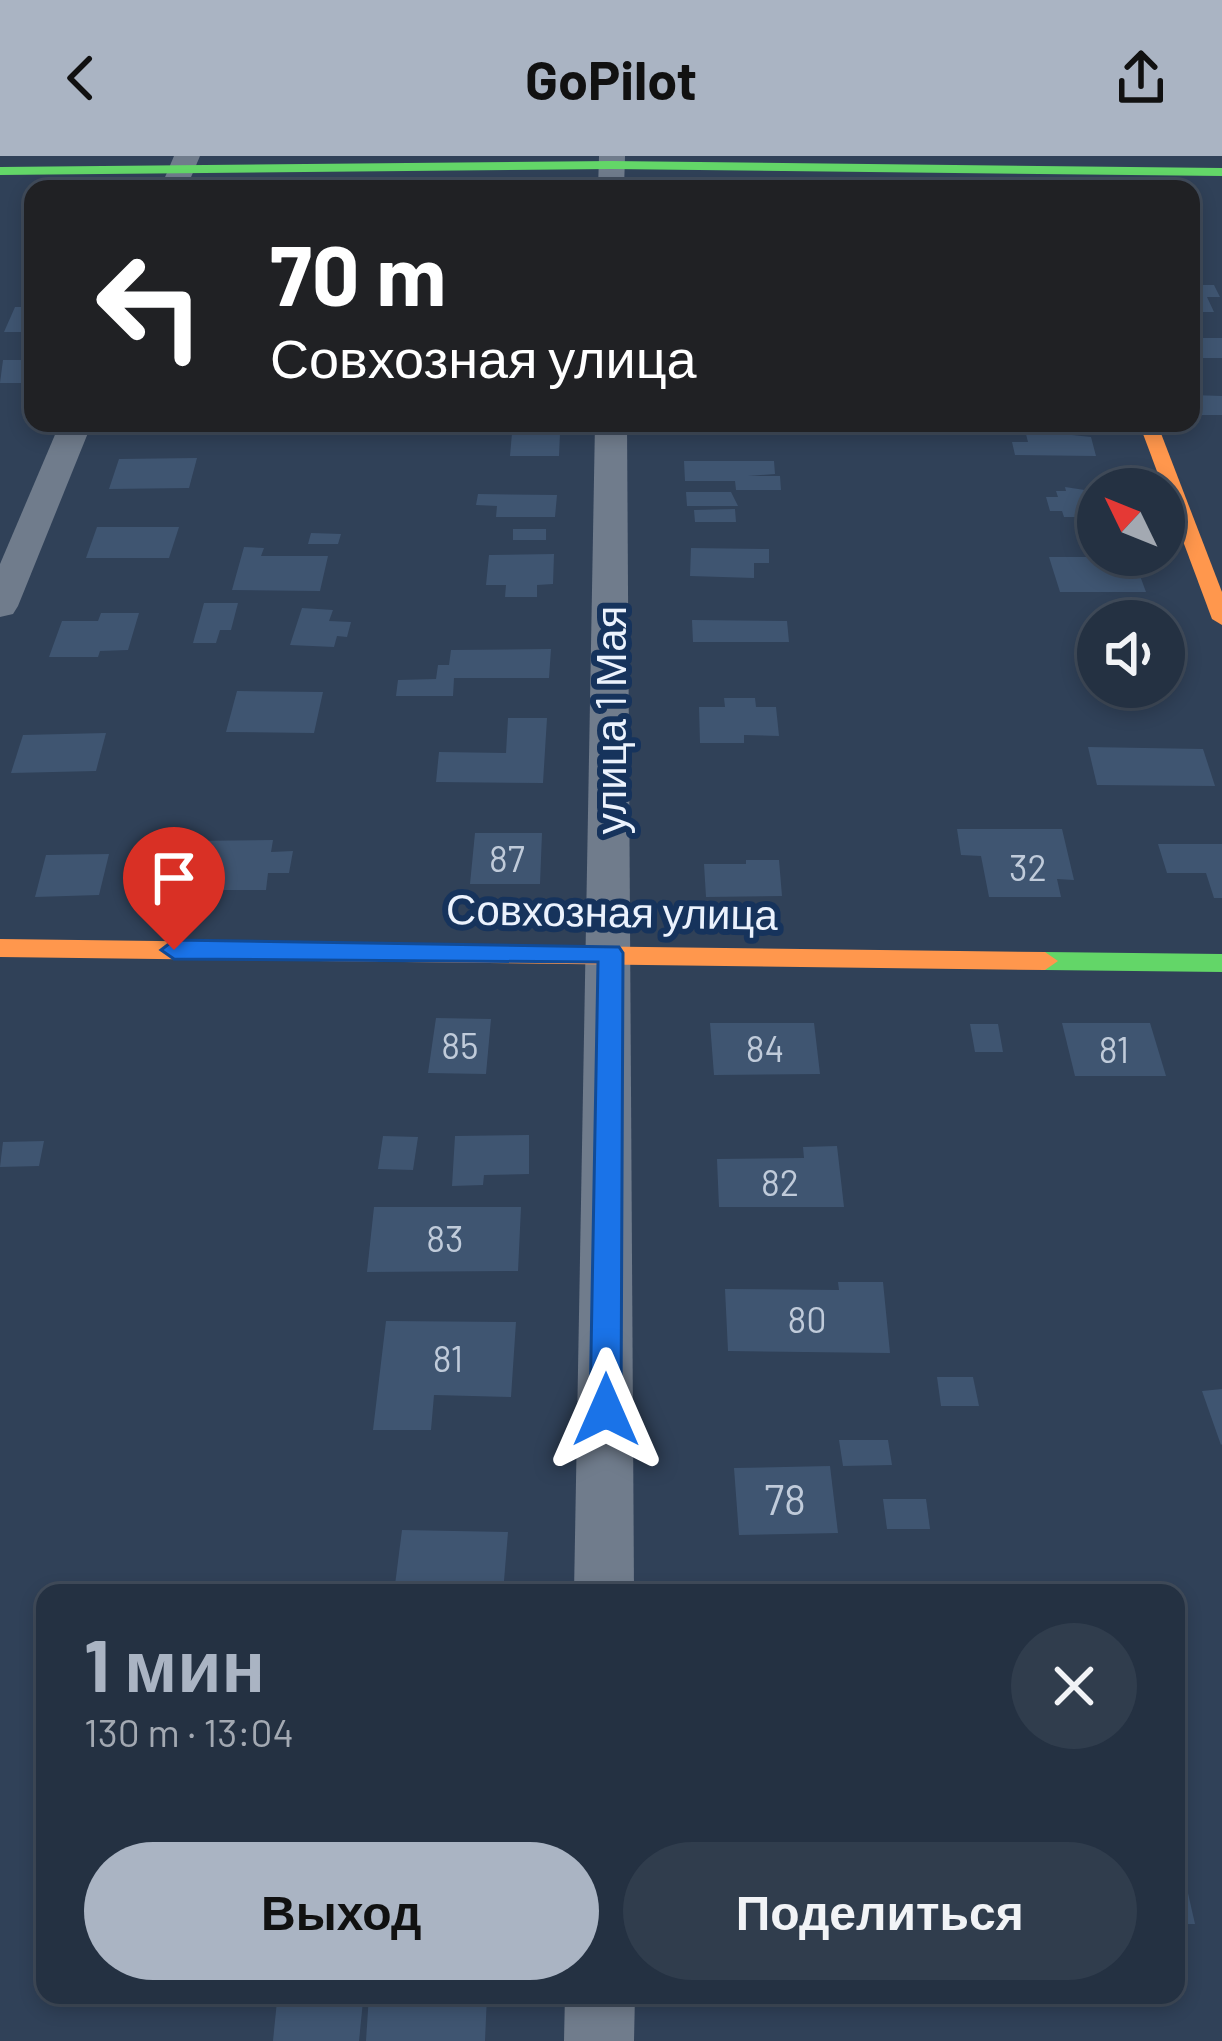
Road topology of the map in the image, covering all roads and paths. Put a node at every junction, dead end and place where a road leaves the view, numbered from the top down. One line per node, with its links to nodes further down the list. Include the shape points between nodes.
1 (612, 170): 3 (street); 4 (street)
2 (0, 171): 3 (street)
3 (181, 171)
4 (1025, 172): 5 (street)
5 (1222, 172)
6 (72, 432): 9 (street)
7 (611, 432): 12 (street, улица 1 Мая)
8 (1151, 432): 10 (street)
9 (0, 606)
10 (1222, 619)
11 (0, 948): 12 (street, Совхозная улица)
12 (610, 953): 13 (street, Совхозная улица); 14 (street, улица 1 Мая)
13 (1222, 963)
14 (604, 1584)
15 (600, 2004): 16 (street)
16 (599, 2041)

